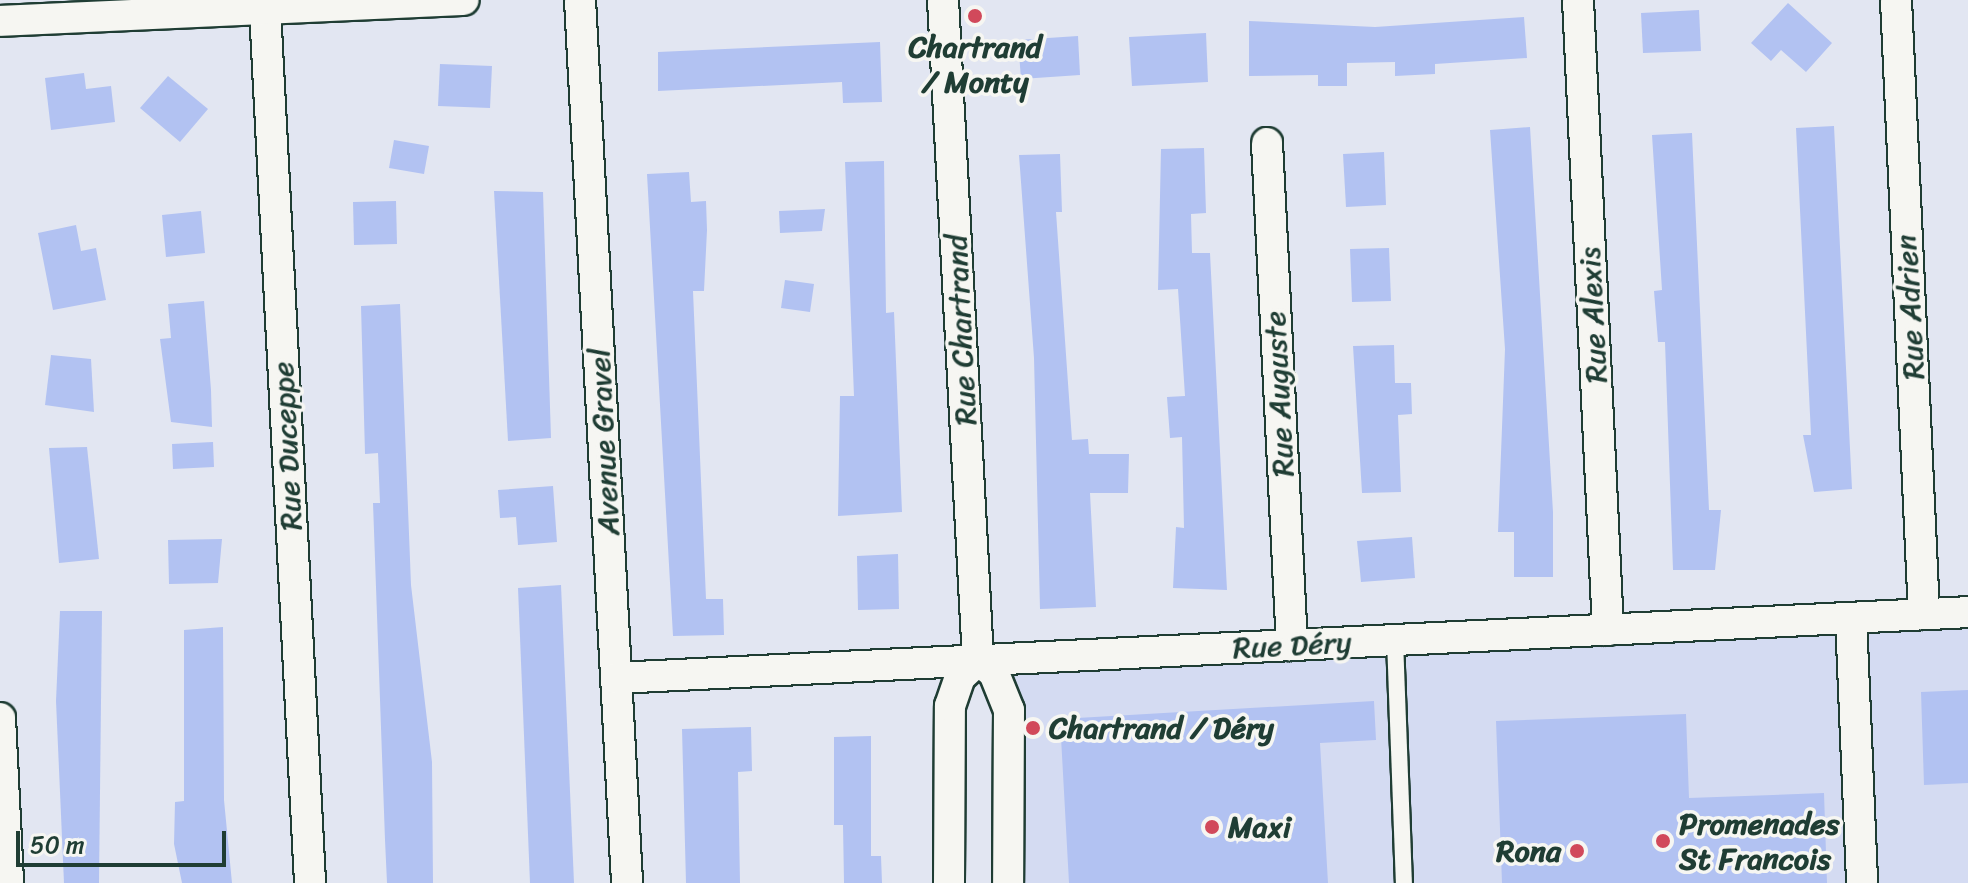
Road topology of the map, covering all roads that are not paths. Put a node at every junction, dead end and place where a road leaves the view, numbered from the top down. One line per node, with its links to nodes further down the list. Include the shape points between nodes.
1 (464, 0): 6 (street)
2 (580, 0): 16 (street, Avenue Gravel)
3 (943, 0): 15 (street, Rue Chartrand)
4 (1578, 0): 12 (street, Rue Alexis)
5 (1896, 0): 10 (street, Rue Adrien)
6 (265, 9): 7 (street); 19 (street, Rue Duceppe)
7 (0, 21)
8 (1267, 143): 14 (street, Rue Auguste)
9 (1968, 612): 10 (street, Rue Déry)
10 (1924, 614): 11 (street, Rue Déry)
11 (1851, 618): 12 (street, Rue Déry); 24 (street)
12 (1608, 630): 13 (street, Rue Déry)
13 (1395, 640): 14 (street, Rue Déry); 23 (lane)
14 (1292, 645): 15 (street, Rue Déry)
15 (978, 660): 16 (street, Rue Déry); 21 (street, via 960,677 950,706); 22 (street, via 994,673 1009,710)
16 (616, 678): 20 (street, Avenue Gravel)
17 (0, 718): 18 (street)
18 (8, 883)
19 (310, 883)
20 (627, 883)
21 (949, 883)
22 (1008, 883)
23 (1404, 883)
24 (1862, 883)

